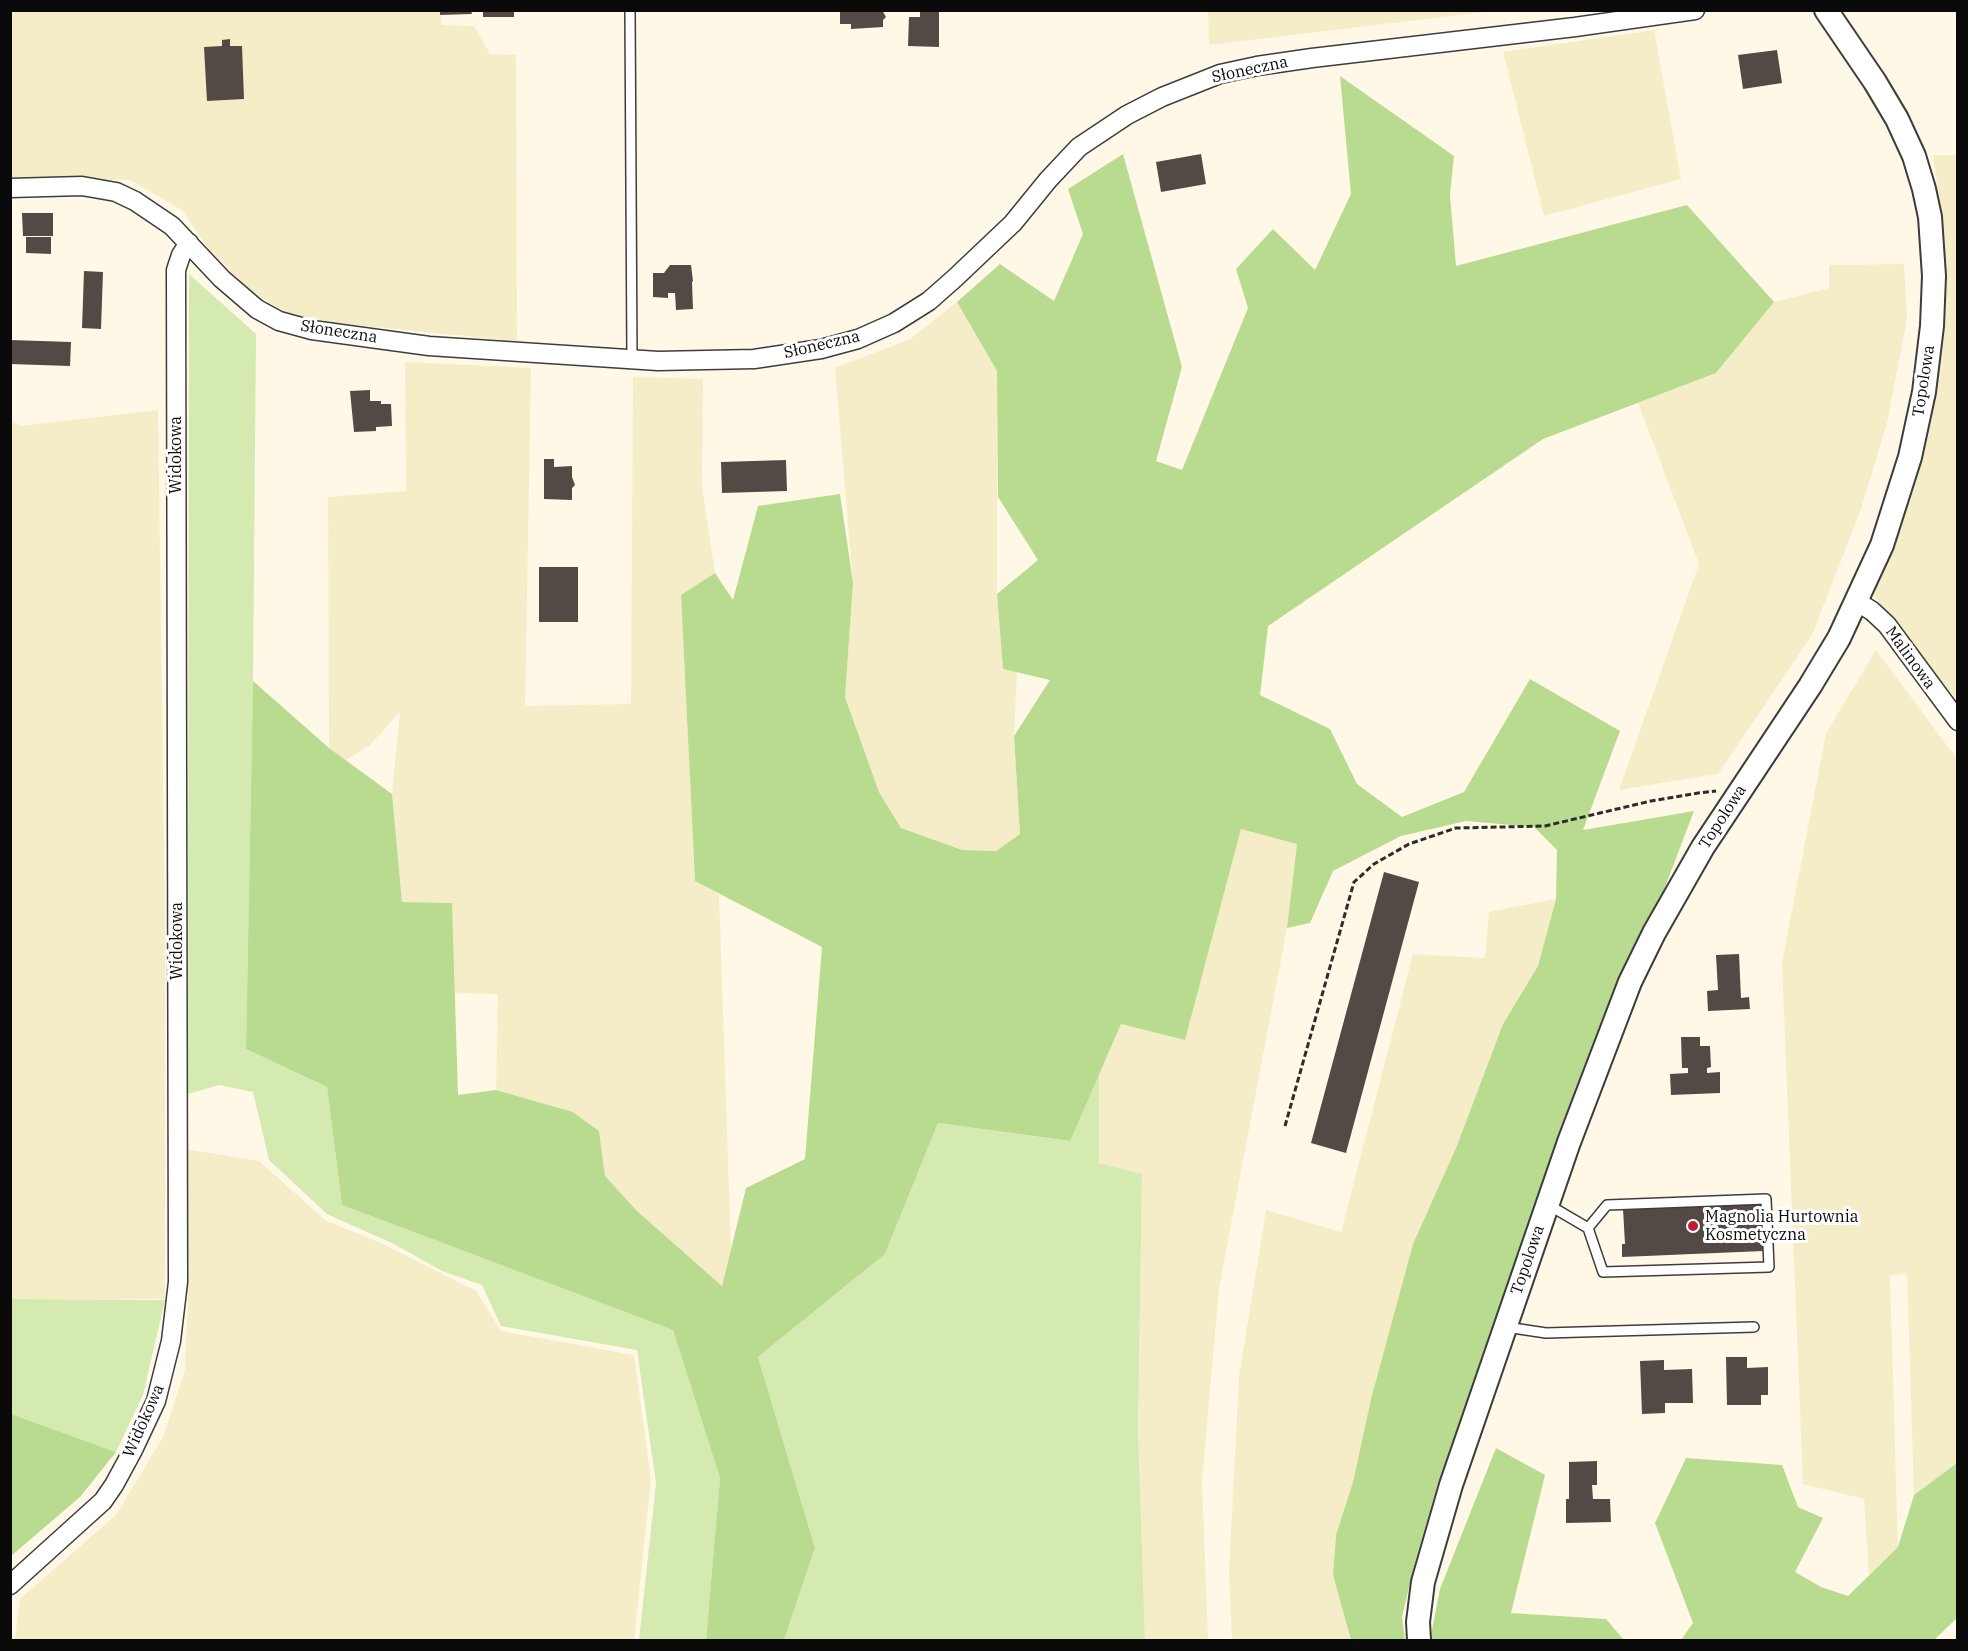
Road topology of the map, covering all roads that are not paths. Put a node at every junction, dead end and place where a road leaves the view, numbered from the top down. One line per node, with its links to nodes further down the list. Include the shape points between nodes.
1 (630, 10): 6 (lane)
2 (1695, 10): 6 (street, Słoneczna, via 1312,58 1220,74 1161,97 1080,147 1013,223 955,278 894,323 821,349 754,359)
3 (1826, 10): 7 (street, Topolowa, via 1881,92 1914,156 1928,207 1934,257 1932,326 1916,434 1888,530)
4 (10, 188): 5 (street, Słoneczna, via 82,186 116,192 152,211)
5 (189, 243): 6 (street, Słoneczna, via 222,279 257,309 279,321 429,346); 13 (street, Widokowa, via 176,270 178,1282 171,1341 156,1401 114,1485 103,1501)
6 (632, 360)
7 (1856, 601): 8 (street, Malinowa, via 1887,626); 9 (street, Topolowa, via 1810,686 1735,797 1673,899 1630,982)
8 (1958, 722)
9 (1547, 1204): 10 (lane); 11 (street, Topolowa)
10 (1588, 1228): 10 (lane, via 1604,1272 1768,1266 1766,1199 1607,1205)
11 (1506, 1327): 12 (lane, via 1546,1333); 14 (street, Topolowa, via 1429,1557 1420,1596)
12 (1754, 1327)
13 (10, 1585)
14 (1419, 1641)

